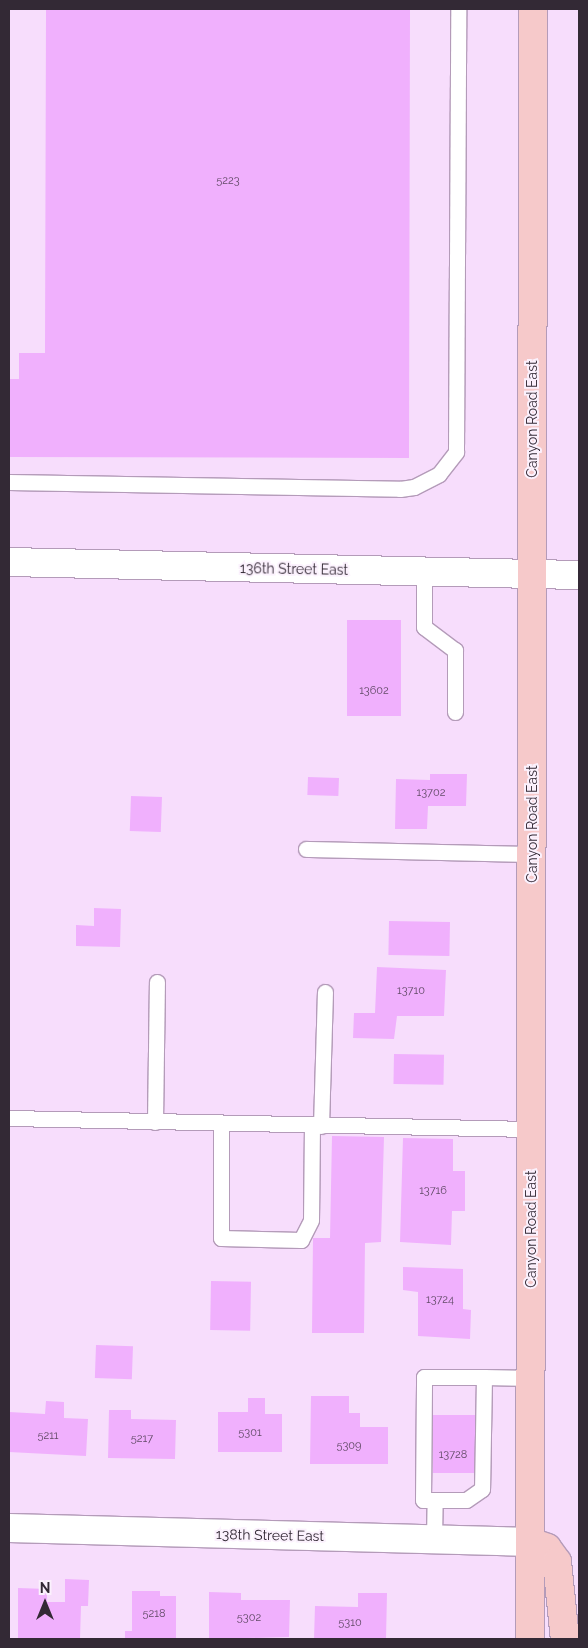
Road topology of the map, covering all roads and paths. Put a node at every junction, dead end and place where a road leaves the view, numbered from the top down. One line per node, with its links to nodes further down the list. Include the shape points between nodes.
1 (458, 9): 3 (lane, via 456,452 439,474 414,487 400,489)
2 (533, 9): 6 (main road, Canyon Road East)
3 (9, 482)
4 (9, 562): 5 (street, 136th Street East)
5 (424, 573): 6 (street, 136th Street East); 8 (lane, via 424,627 455,650)
6 (532, 575): 7 (street, 136th Street East); 10 (main road, Canyon Road East)
7 (579, 575)
8 (455, 712)
9 (306, 848): 10 (lane)
10 (532, 854): 17 (main road, Canyon Road East)
11 (157, 982): 14 (lane)
12 (325, 992): 16 (lane)
13 (9, 1118): 14 (lane)
14 (155, 1122): 15 (lane)
15 (221, 1125): 16 (lane); 16 (lane, via 221,1238 301,1240 311,1220)
16 (317, 1126): 17 (lane)
17 (531, 1129): 19 (main road, Canyon Road East)
18 (484, 1377): 19 (lane); 20 (lane, via 482,1490 466,1500); 20 (lane, via 424,1377 423,1500)
19 (531, 1378): 23 (main road, Canyon Road East)
20 (436, 1500): 22 (lane)
21 (9, 1528): 22 (street, 138th Street East)
22 (434, 1539): 23 (street, 138th Street East)
23 (530, 1542): 24 (main road, Canyon Road East); 25 (main road, via 547,1548 557,1562)
24 (530, 1639)
25 (565, 1639)

